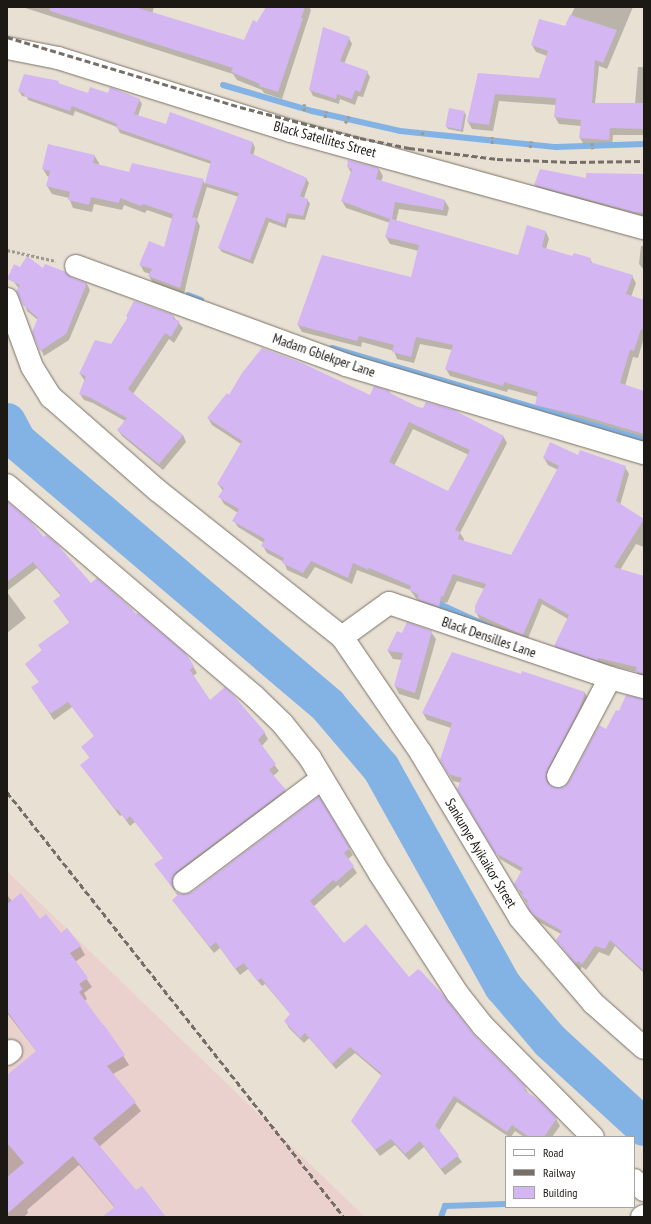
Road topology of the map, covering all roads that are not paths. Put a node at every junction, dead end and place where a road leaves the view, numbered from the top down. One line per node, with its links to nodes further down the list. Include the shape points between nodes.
1 (7, 48): 2 (street, Black Satellites Street, via 58,58 291,131)
2 (644, 228)
3 (76, 266): 5 (street, Madam Gblekper Lane, via 346,365)
4 (7, 299): 7 (street, Sankunye Ayikaikor Street, via 32,366 51,397 157,490)
5 (644, 453)
6 (7, 485): 11 (street, via 254,696 282,723 310,758)
7 (342, 637): 8 (street, Black Densilles Lane, via 389,603); 13 (street, Sankunye Ayikaikor Street, via 421,753 520,918 593,1003)
8 (610, 678): 9 (street, Black Densilles Lane); 10 (street)
9 (644, 687)
10 (558, 776)
11 (321, 779): 12 (street); 14 (street, via 457,993 483,1026)
12 (184, 882)
13 (644, 1048)
14 (593, 1136)
15 (635, 1181): 16 (street)
16 (644, 1190)

